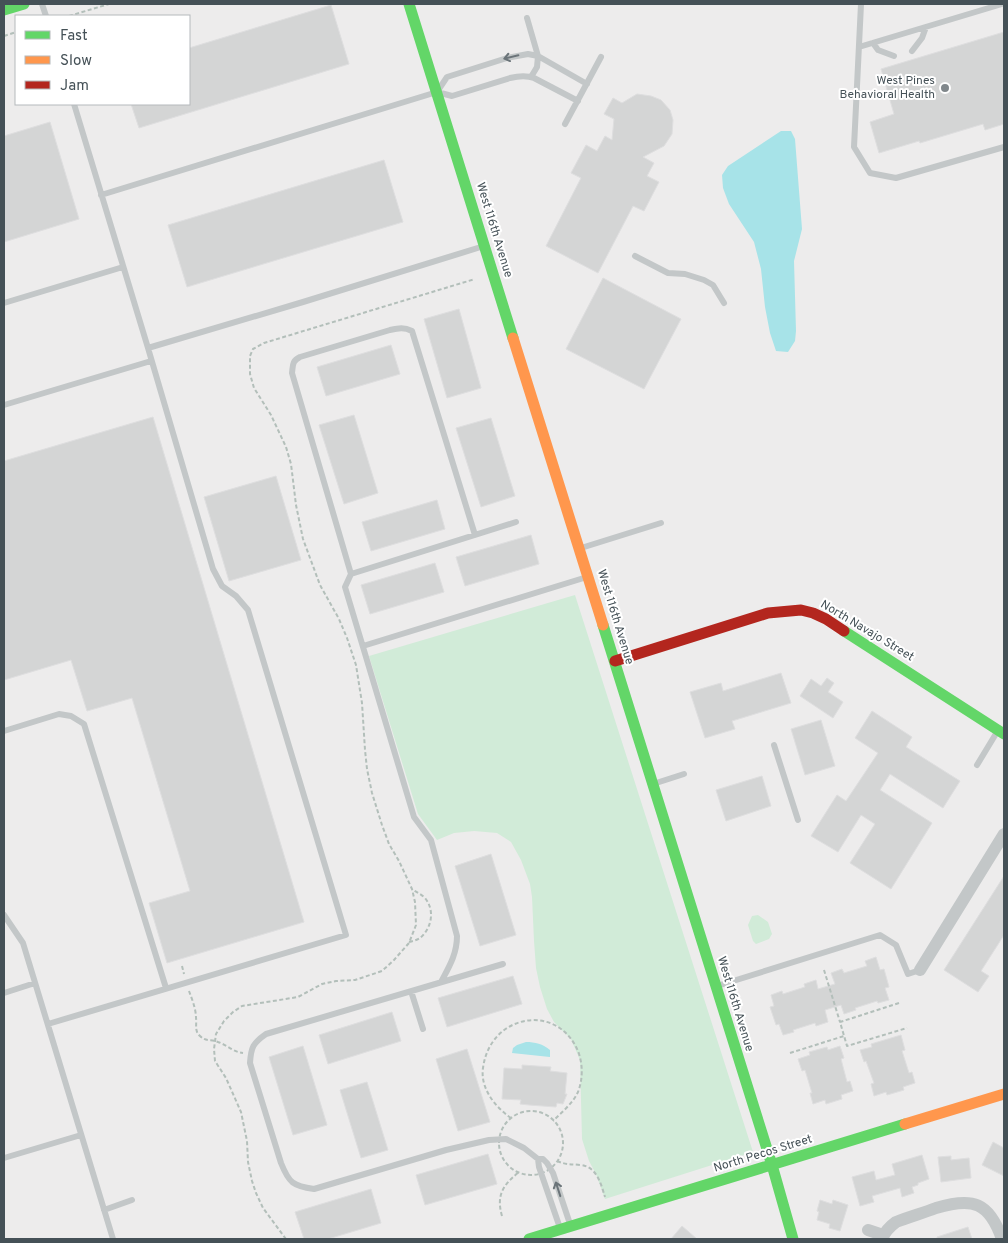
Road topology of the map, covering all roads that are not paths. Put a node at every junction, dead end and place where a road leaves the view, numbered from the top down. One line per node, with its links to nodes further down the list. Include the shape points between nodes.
1 (24, 4): 5 (street)
2 (409, 4): 16 (street, West 116th Avenue)
3 (861, 4): 9 (lane)
4 (1002, 4): 7 (lane)
5 (4, 10)
6 (528, 18): 11 (lane)
7 (926, 27): 8 (lane); 10 (lane)
8 (873, 43): 9 (lane); 12 (lane, via 878,50)
9 (859, 47): 20 (lane, via 854,147 870,173 896,178)
10 (912, 51)
11 (538, 56): 14 (lane, via 537,67); 15 (lane); 16 (lane, one-way to 16, via 528,54 507,58 447,77)
12 (894, 56)
13 (601, 57): 15 (lane)
14 (531, 77): 16 (lane, via 518,76 452,96); 17 (lane)
15 (587, 84): 17 (lane)
16 (436, 92): 21 (lane); 22 (street, West 116th Avenue)
17 (578, 101): 19 (lane)
18 (74, 105): 21 (lane)
19 (565, 124)
20 (1004, 147)
21 (101, 195): 24 (lane)
22 (485, 246): 27 (lane); 33 (street, West 116th Avenue)
23 (636, 256): 26 (lane, via 668,273 704,280 713,286)
24 (123, 267): 25 (lane); 27 (lane)
25 (4, 303)
26 (724, 303)
27 (148, 348): 28 (lane)
28 (151, 361): 29 (lane); 52 (lane, via 213,568 222,586 248,610 346,935)
29 (4, 405)
30 (516, 522): 32 (lane)
31 (661, 523): 33 (lane)
32 (475, 535): 34 (lane); 34 (lane, via 412,331 407,328 390,330 300,357 295,360 292,373)
33 (579, 548): 35 (street, West 116th Avenue)
34 (351, 574): 36 (lane, via 345,587)
35 (588, 577): 36 (lane); 37 (street, West 116th Avenue)
36 (363, 646): 49 (lane, via 414,817 431,840 457,936 455,953)
37 (615, 661): 39 (street, North Navajo Street, via 768,613 801,610 847,632); 43 (street, West 116th Avenue)
38 (4, 731): 52 (lane, via 59,714 71,716 84,724)
39 (1001, 732): 41 (lane)
40 (774, 745): 44 (lane)
41 (977, 765)
42 (684, 774): 43 (lane)
43 (652, 784): 51 (street, West 116th Avenue)
44 (798, 820)
45 (1004, 834): 48 (street)
46 (4, 915): 50 (lane, via 23,943)
47 (503, 964): 49 (lane)
48 (920, 970): 51 (lane, via 908,974 896,946 880,935)
49 (440, 982): 53 (lane)
50 (36, 983): 54 (lane); 55 (lane)
51 (716, 987): 61 (street, West 116th Avenue)
52 (166, 988): 55 (lane)
53 (411, 991): 56 (lane); 60 (lane, via 266,1034 253,1044 250,1063 286,1177 300,1187 314,1189 489,1140 506,1139)
54 (4, 993)
55 (48, 1024): 58 (lane)
56 (423, 1029)
57 (1004, 1094): 61 (street, North Pecos Street)
58 (82, 1135): 59 (lane); 63 (lane)
59 (4, 1158)
60 (538, 1159): 64 (lane); 64 (lane, one-way to 60, via 552,1173 545,1160)
61 (772, 1166): 64 (street, North Pecos Street); 69 (street, West 116th Avenue)
62 (132, 1200): 63 (lane)
63 (104, 1210): 67 (lane)
64 (566, 1228): 68 (street, North Pecos Street)
65 (868, 1230): 66 (street)
66 (882, 1237): 70 (street, via 896,1222 965,1202 990,1214)
67 (113, 1239)
68 (529, 1239)
69 (793, 1239)
70 (1002, 1239)

